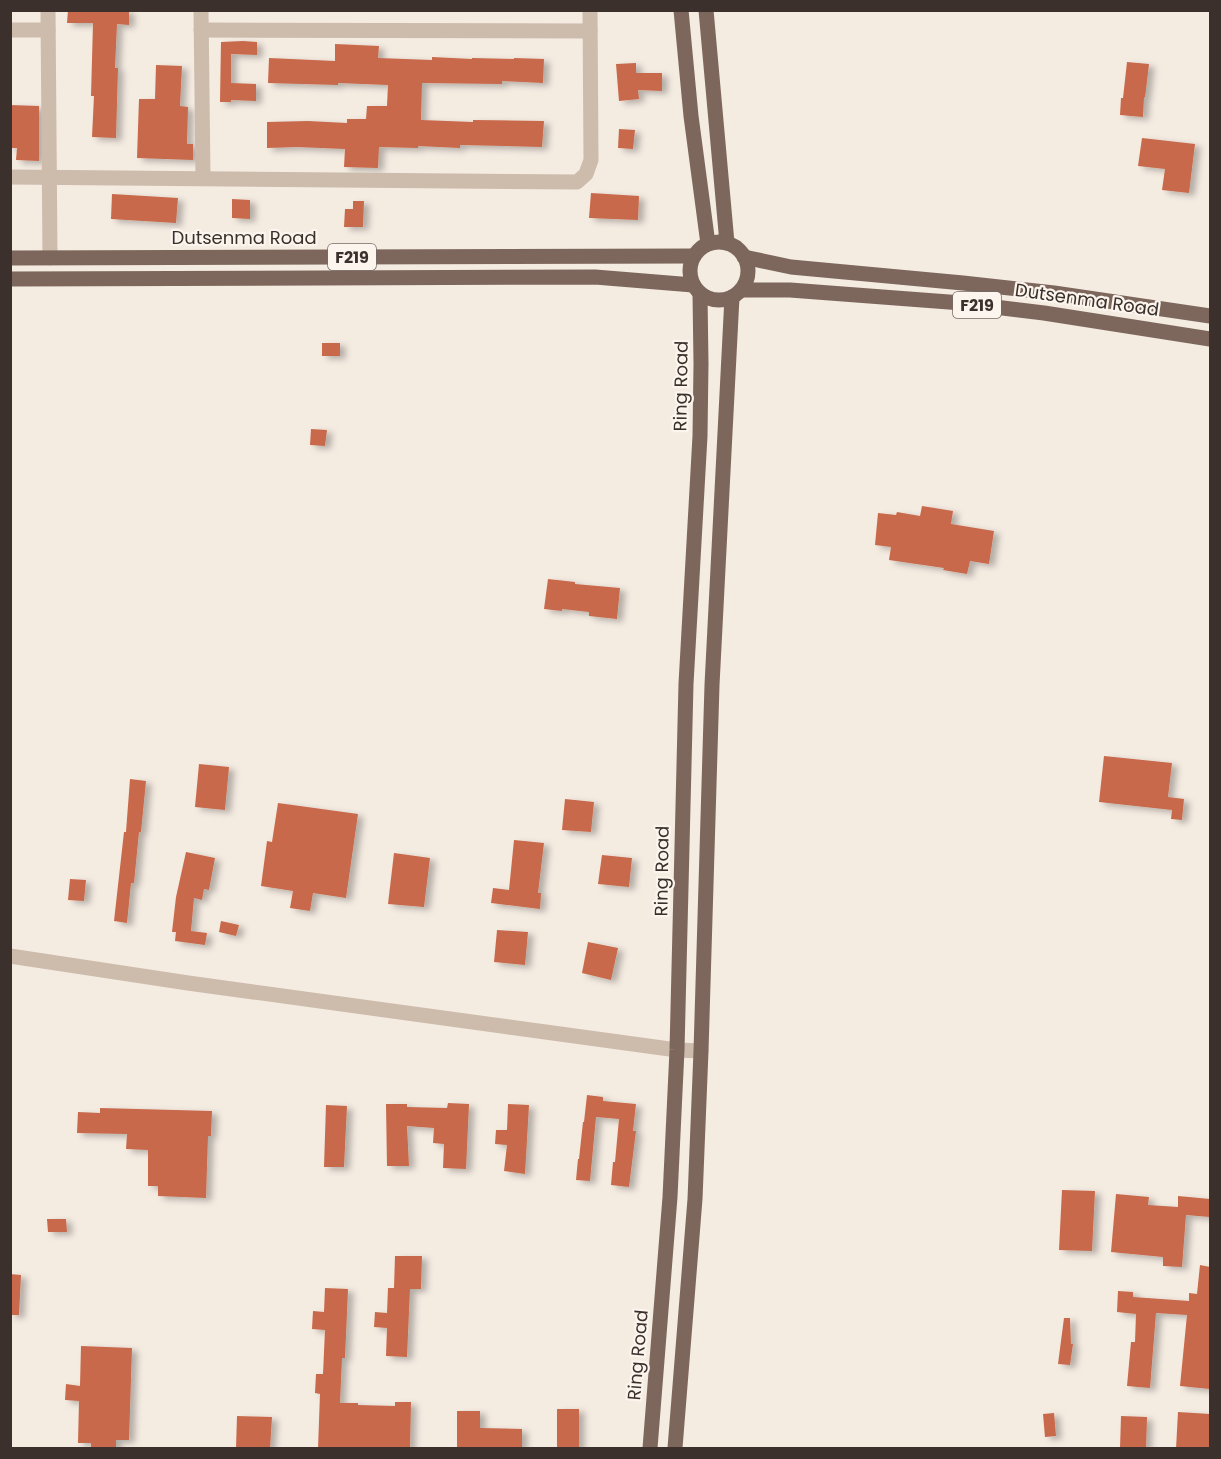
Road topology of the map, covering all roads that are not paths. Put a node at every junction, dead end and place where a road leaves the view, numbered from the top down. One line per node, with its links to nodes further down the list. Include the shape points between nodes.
1 (48, 10): 7 (street)
2 (201, 10): 8 (street)
3 (590, 10): 9 (street)
4 (681, 10): 14 (main road)
5 (706, 10): 13 (main road)
6 (10, 30): 7 (street)
7 (48, 30): 10 (street)
8 (201, 30): 9 (street); 12 (street)
9 (590, 31): 12 (street, via 591,160 586,174 577,182)
10 (49, 176): 11 (street); 12 (street); 18 (street)
11 (10, 177)
12 (203, 178)
13 (727, 243): 14 (main road); 16 (main road, F219)
14 (708, 244): 15 (main road)
15 (694, 256): 18 (main road, Dutsenma Road / F219); 20 (main road, via 690,275)
16 (744, 257): 21 (main road, via 747,280); 22 (main road, Dutsenma Road / F219, via 791,267 1043,292)
17 (10, 258): 18 (main road, Dutsenma Road / F219)
18 (50, 258)
19 (10, 279): 20 (main road, F219, via 595,277)
20 (696, 289): 21 (main road, F219, via 710,299 721,300); 25 (main road, Ring Road, via 700,436 686,684)
21 (737, 293): 23 (main road, Dutsenma Road / F219, via 790,290 962,303); 26 (main road, via 712,685)
22 (1210, 316)
23 (1210, 339)
24 (10, 956): 25 (street)
25 (677, 1050): 26 (street); 27 (main road, Ring Road)
26 (701, 1051): 28 (main road, via 695,1199)
27 (650, 1449)
28 (675, 1449)

